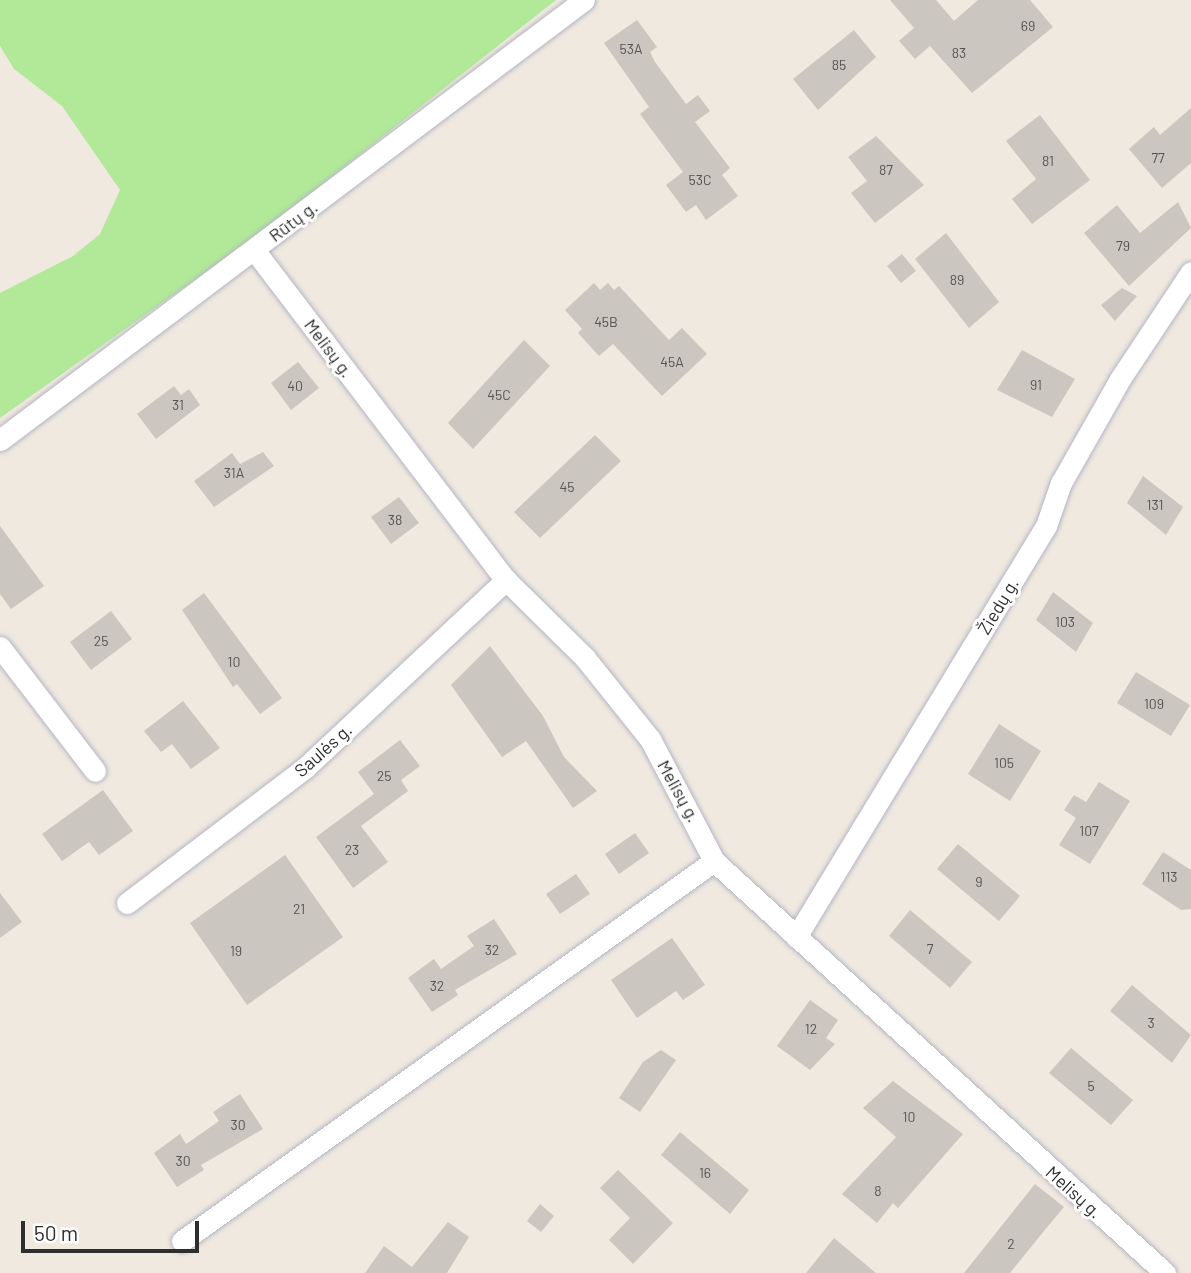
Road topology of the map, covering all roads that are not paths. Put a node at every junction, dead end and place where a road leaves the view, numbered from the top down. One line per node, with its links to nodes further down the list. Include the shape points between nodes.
1 (583, 0): 2 (street, Rūtų g.)
2 (255, 251): 4 (street, Rūtų g.); 5 (street, Melisų g.)
3 (1191, 272): 10 (street, Žiedų g., via 1120,379 1061,483 1046,526)
4 (0, 440)
5 (506, 580): 8 (street, Melisų g., via 585,658 650,738); 9 (street, Saulės g., via 306,767)
6 (0, 647): 7 (street)
7 (95, 771)
8 (714, 861): 10 (street, Melisų g.); 11 (street)
9 (127, 903)
10 (796, 937): 12 (street, Melisų g.)
11 (183, 1241)
12 (1165, 1273)

